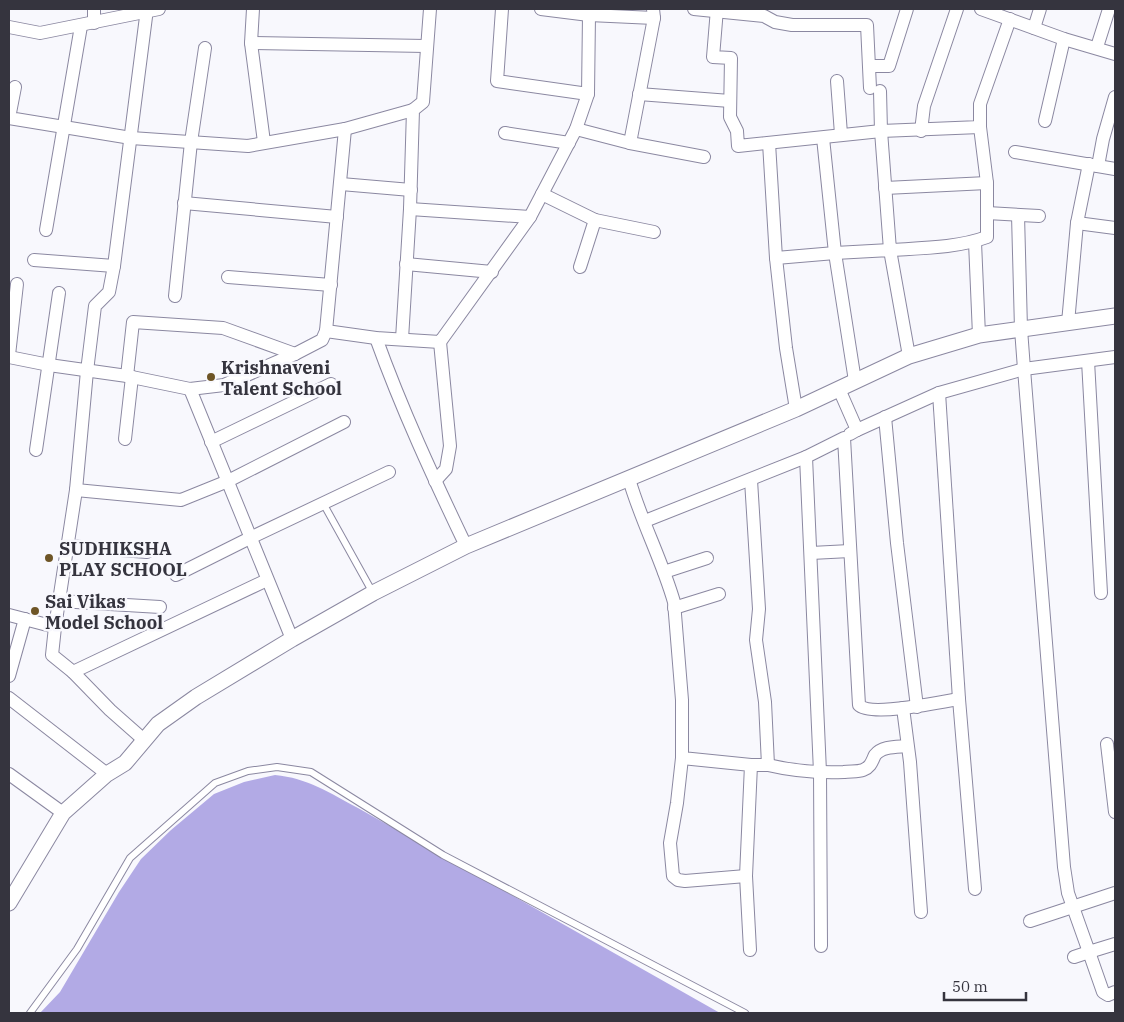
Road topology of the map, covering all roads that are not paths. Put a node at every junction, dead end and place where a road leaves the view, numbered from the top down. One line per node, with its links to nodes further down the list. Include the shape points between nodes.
1 (94, 9): 19 (street)
2 (253, 9): 24 (street)
3 (430, 9): 25 (street)
4 (502, 9): 32 (street, via 497,81)
5 (541, 9): 17 (street)
6 (694, 9): 13 (street)
7 (907, 9): 29 (street, via 889,66)
8 (957, 9): 43 (street, via 924,106)
9 (981, 9): 18 (street)
10 (1040, 9): 22 (street)
11 (1109, 9): 26 (street)
12 (151, 10): 19 (street); 46 (street)
13 (717, 10): 15 (street); 35 (street, via 713,57 731,58)
14 (604, 12): 16 (street); 17 (street)
15 (765, 13): 29 (street, via 775,22 792,25 867,25)
16 (653, 14): 33 (street)
17 (589, 15): 32 (street)
18 (1010, 19): 22 (street); 39 (street, via 980,104)
19 (94, 23): 20 (street)
20 (81, 26): 21 (street, via 40,33); 38 (street)
21 (9, 28)
22 (1034, 28): 23 (street)
23 (1064, 39): 26 (street); 37 (street)
24 (252, 43): 25 (street); 49 (street)
25 (426, 46): 36 (street, via 423,102)
26 (1097, 47): 28 (street)
27 (205, 48): 48 (street)
28 (1115, 54)
29 (870, 66): 42 (street)
30 (837, 81): 45 (street)
31 (15, 87): 38 (street, via 9,118)
32 (588, 94): 40 (street)
33 (639, 94): 35 (street); 51 (street)
34 (1115, 97): 55 (street)
35 (730, 101): 52 (street, via 730,117 737,130 738,146)
36 (413, 110): 41 (street); 60 (street)
37 (1045, 121)
38 (64, 126): 46 (street); 72 (street)
39 (980, 127): 43 (street); 57 (street)
40 (576, 128): 50 (street); 51 (street)
41 (345, 129): 49 (street); 58 (street)
42 (881, 131): 43 (street); 45 (street); 59 (street)
43 (921, 131)
44 (505, 133): 50 (street)
45 (841, 134): 47 (street)
46 (131, 138): 48 (street); 80 (street)
47 (824, 138): 52 (street); 76 (street)
48 (191, 142): 49 (street, via 248,146); 62 (street)
49 (264, 142)
50 (569, 143): 61 (street)
51 (630, 143): 54 (street)
52 (770, 143): 77 (street)
53 (1015, 152): 55 (street)
54 (704, 157)
55 (1094, 165): 56 (street); 70 (street)
56 (1115, 169)
57 (987, 183): 59 (street); 64 (street)
58 (341, 184): 60 (street); 68 (street)
59 (885, 188): 75 (street)
60 (411, 190): 63 (street)
61 (542, 194): 67 (street); 69 (street)
62 (184, 203): 68 (street); 87 (street)
63 (410, 208): 67 (street); 79 (street)
64 (987, 212): 65 (street); 74 (street, via 987,237)
65 (1018, 215): 66 (street); 92 (street)
66 (1039, 216)
67 (530, 217): 82 (street)
68 (337, 218): 85 (street)
69 (595, 220): 73 (street); 81 (street)
70 (1077, 223): 71 (street); 89 (street)
71 (1115, 228)
72 (46, 230)
73 (654, 232)
74 (975, 242): 75 (street); 91 (street)
75 (890, 250): 76 (street); 98 (street)
76 (835, 252): 77 (street); 105 (street)
77 (776, 258): 110 (street)
78 (34, 260): 80 (street)
79 (406, 264): 82 (street); 94 (street)
80 (114, 266): 103 (street, via 109,292 95,306)
81 (580, 267)
82 (492, 272): 95 (street)
83 (228, 277): 85 (street)
84 (17, 284): 97 (street)
85 (331, 285): 90 (street)
86 (59, 293): 101 (street)
87 (175, 296)
88 (1115, 316): 89 (street)
89 (1068, 323): 92 (street)
90 (326, 331): 93 (street); 96 (street, via 322,340)
91 (979, 335): 92 (street); 98 (street)
92 (1022, 336): 102 (street)
93 (376, 338): 94 (street); 123 (street)
94 (402, 339): 95 (street)
95 (440, 342): 123 (street, via 450,446 446,469)
96 (295, 354): 104 (street, via 223,328 133,322); 107 (street, via 224,386)
97 (9, 356): 101 (street)
98 (909, 356): 105 (street)
99 (1115, 358): 100 (street)
100 (1088, 361): 102 (street); 138 (street)
101 (48, 365): 103 (street); 117 (street)
102 (1024, 366): 109 (street); 169 (street, via 1064,867)
103 (87, 371): 104 (street); 124 (street)
104 (129, 377): 107 (street); 115 (street)
105 (855, 381): 108 (street)
106 (331, 384): 116 (street)
107 (190, 389): 116 (street)
108 (839, 389): 110 (street); 113 (street)
109 (939, 393): 111 (street); 150 (street)
110 (796, 409): 120 (street)
111 (885, 416): 113 (street); 151 (street)
112 (344, 422): 122 (street)
113 (855, 425): 114 (street)
114 (844, 438): 118 (street); 130 (street)
115 (125, 439)
116 (211, 442): 122 (street)
117 (36, 450)
118 (806, 458): 121 (street); 132 (street)
119 (389, 472): 125 (street)
120 (629, 479): 126 (street); 129 (street)
121 (751, 480): 126 (street); 158 (street, via 759,609 756,640 765,702)
122 (228, 481): 124 (street, via 181,500); 127 (street)
123 (435, 481): 129 (street)
124 (76, 490): 128 (street)
125 (323, 503): 127 (street); 137 (lane)
126 (644, 518): 134 (street)
127 (250, 538): 135 (street); 136 (street)
128 (68, 546): 131 (street); 140 (street)
129 (466, 546): 137 (street)
130 (850, 551): 132 (street); 152 (street, via 859,705 865,709)
131 (148, 552)
132 (811, 553): 159 (street)
133 (707, 558): 134 (street)
134 (664, 572): 142 (street)
135 (176, 575)
136 (267, 580): 146 (street); 147 (street)
137 (373, 593): 146 (street)
138 (1101, 593)
139 (720, 594): 142 (street)
140 (59, 601): 141 (street); 145 (street)
141 (160, 607)
142 (674, 608): 156 (street, via 682,700)
143 (9, 615): 144 (street)
144 (24, 619): 145 (street); 148 (street)
145 (55, 627): 147 (street, via 52,655)
146 (292, 639): 153 (street, via 172,712)
147 (73, 672): 153 (street)
148 (9, 676)
149 (9, 698): 161 (street)
150 (959, 699): 151 (street); 166 (street)
151 (917, 707): 152 (street)
152 (903, 708): 155 (street)
153 (144, 740): 161 (street, via 125,763)
154 (1107, 744): 162 (street)
155 (908, 746): 159 (street, via 887,748 876,754 864,769); 170 (street)
156 (682, 758): 157 (street); 164 (street, via 670,843 673,876 685,881)
157 (751, 765): 158 (street); 164 (street)
158 (768, 765): 159 (street)
159 (820, 772): 173 (street)
160 (9, 774): 163 (street)
161 (107, 774): 163 (street)
162 (1115, 812)
163 (63, 813): 165 (street)
164 (746, 876): 174 (street)
165 (13, 886): 168 (street)
166 (975, 889)
167 (1115, 893): 169 (street)
168 (9, 902)
169 (1073, 907): 171 (street); 175 (street)
170 (921, 912)
171 (1030, 921)
172 (1115, 944): 175 (street)
173 (821, 946)
174 (750, 950)
175 (1089, 952): 176 (street); 177 (street, via 1103,992 1108,995)
176 (1074, 957)
177 (1115, 992)
178 (30, 1013): 179 (lane, via 77,948 130,858 215,783 248,771 276,767 311,772 443,854)
179 (745, 1013)

